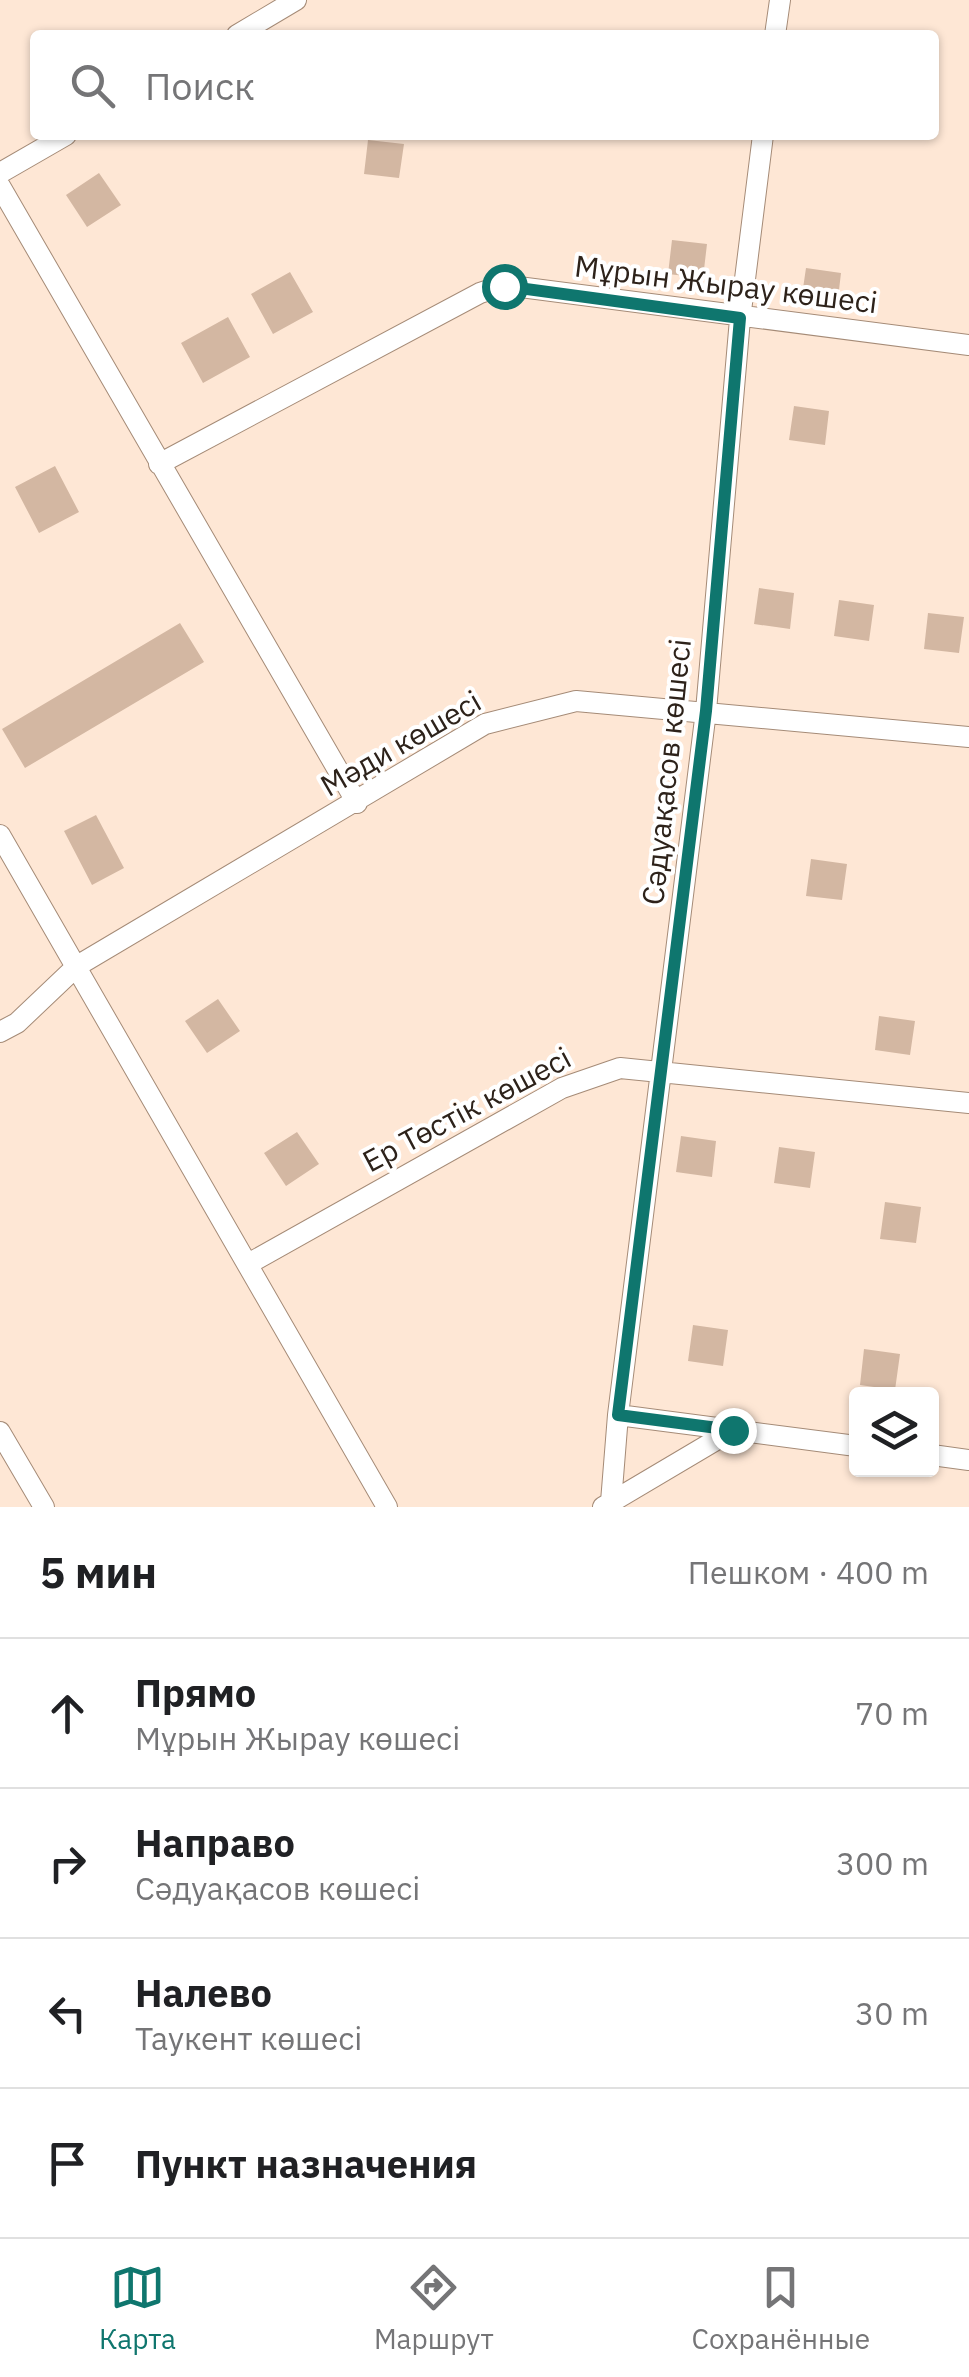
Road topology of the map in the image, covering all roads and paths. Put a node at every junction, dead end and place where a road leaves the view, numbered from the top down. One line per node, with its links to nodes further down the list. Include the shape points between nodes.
1 (296, 0): 3 (street)
2 (780, 0): 4 (street)
3 (245, 30)
4 (776, 30)
5 (58, 140): 7 (street)
6 (762, 140): 9 (street, Сәдуақасов көшесі)
7 (0, 174)
8 (0, 186): 11 (street)
9 (740, 318): 10 (street, Мұрын Жырау көшесі); 11 (street, Мұрын Жырау көшесі, via 504,286 480,292); 12 (street, Сәдуақасов көшесі)
10 (969, 345)
11 (159, 464): 14 (street)
12 (706, 711): 13 (street, Мәди көшесі); 14 (street, Мәди көшесі, via 576,701 484,724); 18 (street, Сәдуақасов көшесі)
13 (969, 736)
14 (357, 803): 16 (street, Мәди көшесі)
15 (0, 835): 16 (street)
16 (77, 966): 17 (street, Мәди көшесі); 20 (street)
17 (0, 1032)
18 (662, 1069): 19 (street, Ер Төстік көшесі); 20 (street, Ер Төстік көшесі, via 620,1068 562,1088); 21 (street, Сәдуақасов көшесі)
19 (969, 1102)
20 (248, 1264): 29 (street)
21 (618, 1415): 22 (street); 27 (street, Сәдуақасов көшесі)
22 (733, 1430): 24 (street); 27 (street)
23 (0, 1432): 28 (street)
24 (849, 1445)
25 (939, 1456): 26 (street)
26 (969, 1460)
27 (607, 1505)
28 (44, 1507)
29 (387, 1507)

